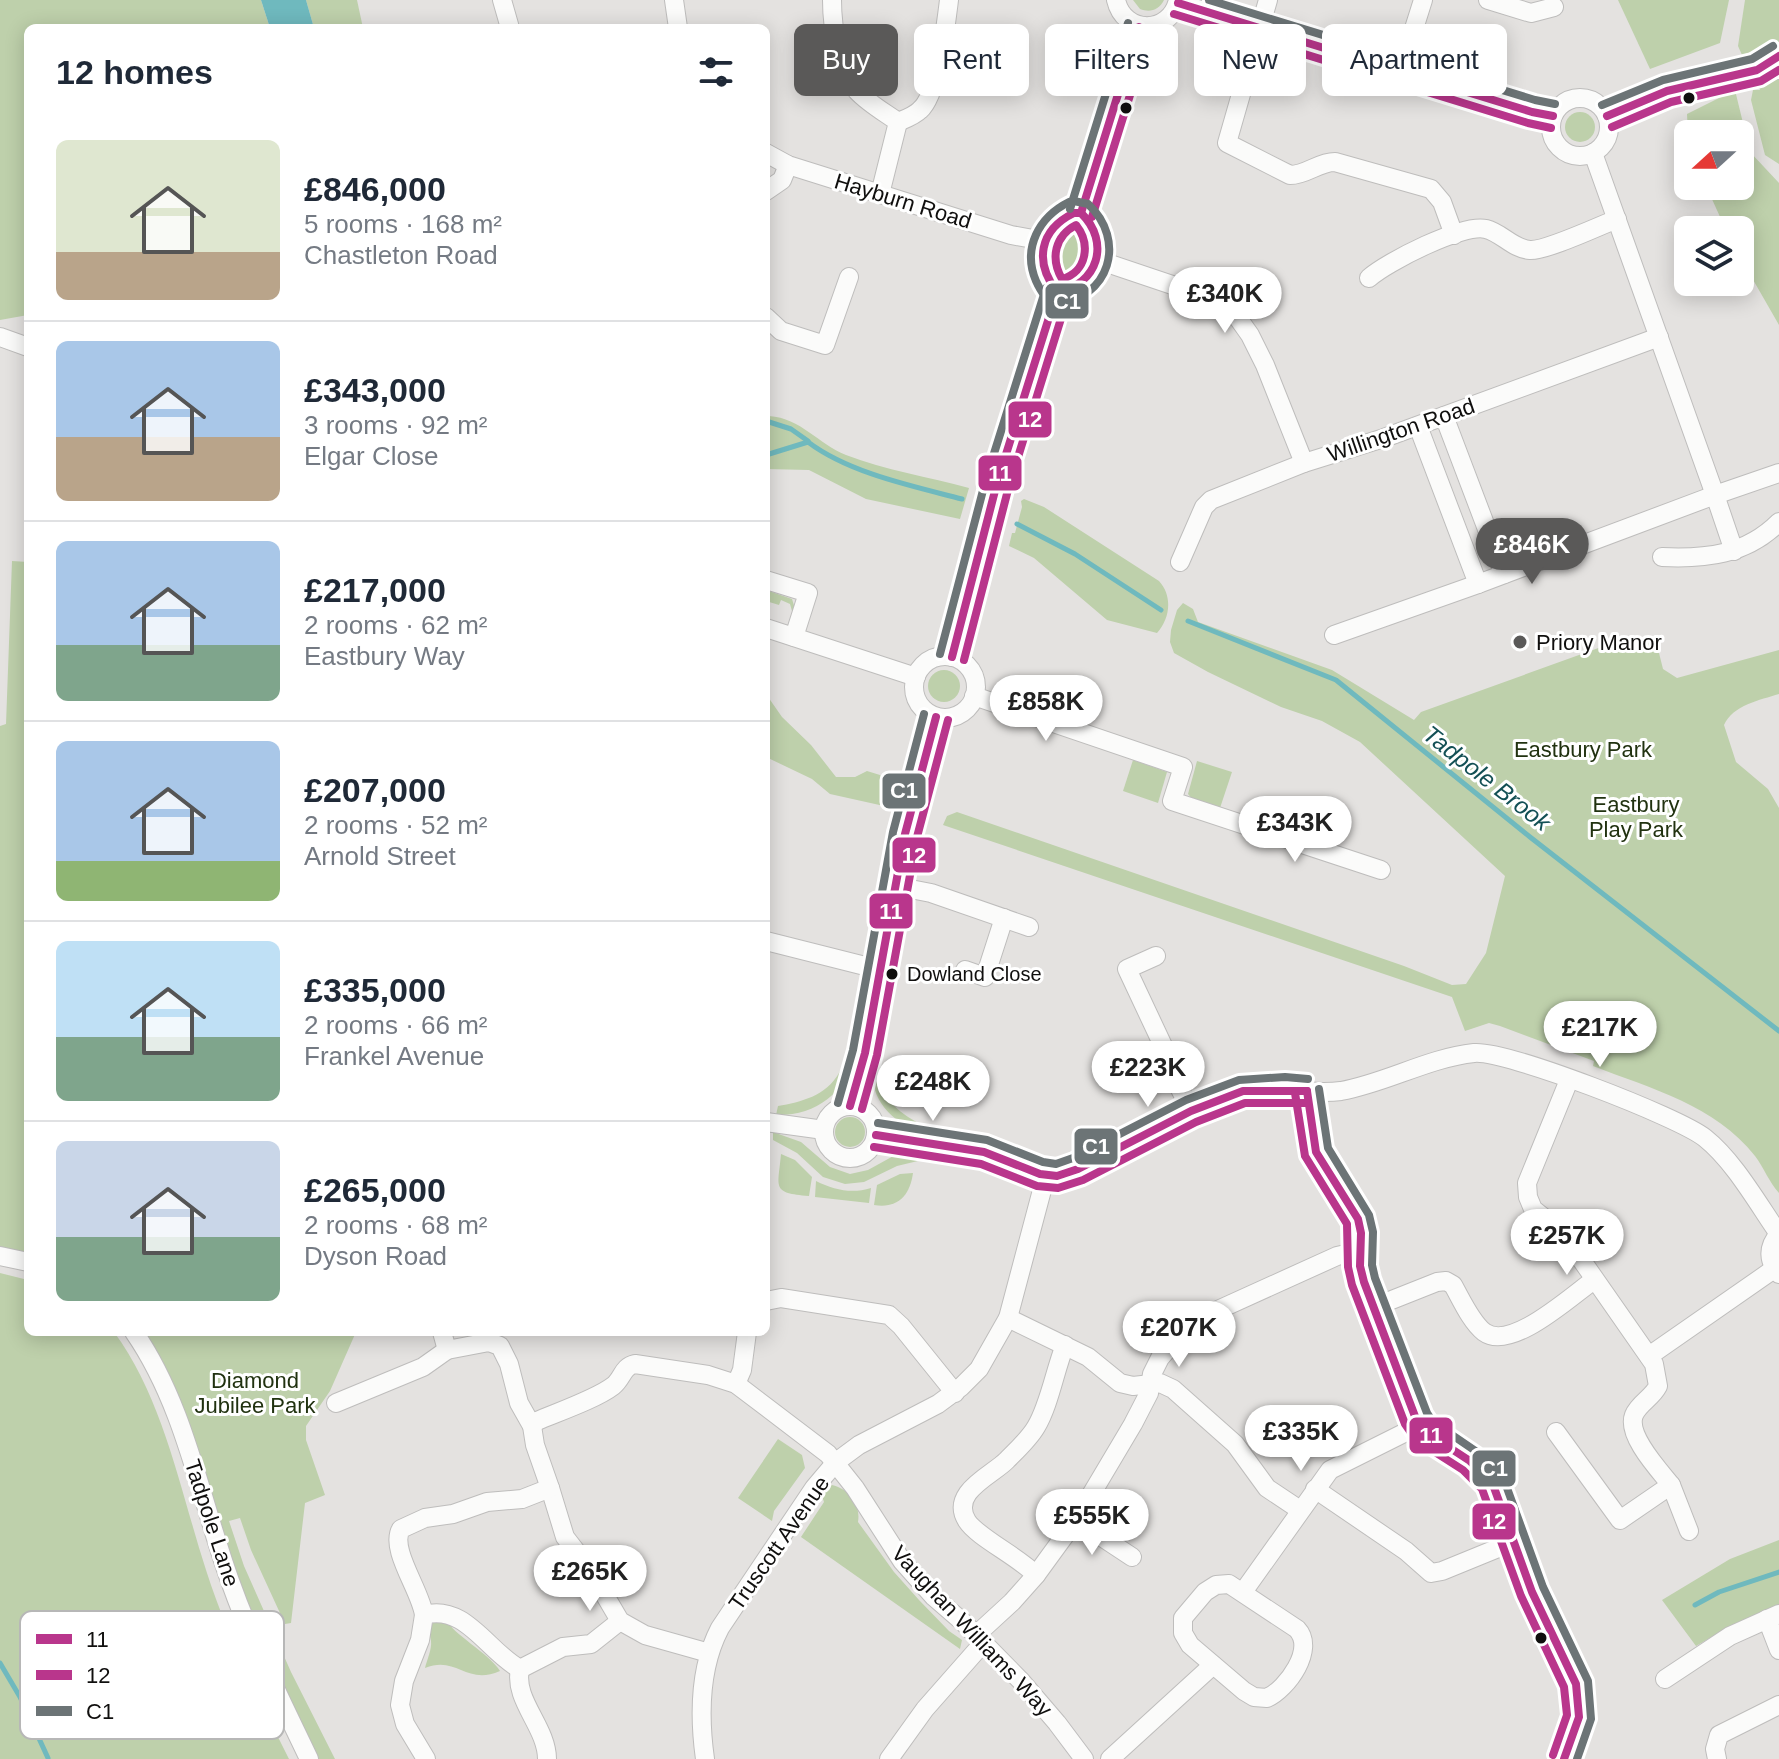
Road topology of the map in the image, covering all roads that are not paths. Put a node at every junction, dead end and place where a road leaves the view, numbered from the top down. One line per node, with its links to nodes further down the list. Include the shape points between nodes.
1 (502, 0): 11 (street)
2 (674, 0): 12 (street)
3 (832, 0): 26 (street, via 835,30 852,84)
4 (949, 0): 26 (street, via 926,102 919,112)
5 (1116, 0): 13 (street, via 1123,16)
6 (1268, 0): 16 (street)
7 (1423, 0): 17 (street)
8 (1488, 0): 10 (street, via 1531,13)
9 (1178, 2): 14 (street); 15 (street)
10 (1554, 7)
11 (509, 24)
12 (677, 24)
13 (1135, 24)
14 (1159, 24)
15 (1242, 24)
16 (1262, 24)
17 (1415, 24)
18 (1779, 56): 19 (street)
19 (1757, 70): 20 (street); 25 (street, via 1667,91)
20 (1779, 70)
21 (1117, 96): 32 (street)
22 (1241, 96): 34 (street, via 1227,143 1290,175 1335,162 1431,189 1442,202)
23 (1478, 96): 24 (street)
24 (1553, 116): 25 (street, via 1575,98 1594,102); 27 (street, via 1552,134 1561,149 1577,156)
25 (1607, 116): 27 (street, via 1608,133)
26 (898, 122): 31 (street)
27 (1593, 153): 33 (street)
28 (770, 155): 29 (street, Hayburn Road)
29 (788, 165): 30 (street, via 782,180); 31 (street, Hayburn Road)
30 (770, 188)
31 (880, 194): 35 (street, Hayburn Road)
32 (1081, 213): 35 (street, via 1054,224); 36 (street, via 1098,238)
33 (1617, 219): 34 (street, via 1535,250 1483,228); 42 (street)
34 (1454, 235): 38 (street, via 1393,260)
35 (1044, 241): 39 (street, via 1046,279)
36 (1095, 259): 39 (street, via 1082,282); 46 (street, via 1202,295 1238,318 1265,365)
37 (849, 277): 40 (street, via 825,345 781,331)
38 (1369, 278)
39 (1057, 292): 59 (street, via 997,483)
40 (770, 321)
41 (0, 337): 43 (street)
42 (1659, 337): 44 (street, Willington Road); 48 (street)
43 (24, 346)
44 (1444, 416): 45 (street, Willington Road); 53 (street)
45 (1418, 426): 46 (street, Willington Road); 55 (street)
46 (1304, 463): 52 (street, Willington Road, via 1207,502)
47 (1779, 473): 48 (street)
48 (1715, 495): 50 (street); 53 (street)
49 (1779, 522): 50 (street, via 1761,539)
50 (1734, 551): 51 (street, via 1708,558)
51 (1662, 557)
52 (1180, 562)
53 (1504, 574): 55 (street)
54 (770, 581): 58 (street, via 808,593)
55 (1478, 584): 57 (street)
56 (770, 629): 58 (street)
57 (1334, 635)
58 (794, 637): 60 (street)
59 (952, 657): 60 (street, via 929,661); 61 (street, via 972,674)
60 (916, 677): 62 (street, via 918,703)
61 (974, 696): 62 (street, via 960,714); 63 (street, via 1183,767 1172,801)
62 (936, 717): 64 (street)
63 (1381, 870)
64 (895, 886): 65 (street); 69 (street)
65 (1004, 918): 66 (street); 70 (street, via 985,977)
66 (1029, 927)
67 (770, 942): 69 (street)
68 (1156, 956): 74 (street, via 1127,969)
69 (881, 970): 73 (street)
70 (965, 970)
71 (1569, 1080): 72 (street, via 1506,1057 1475,1053 1349,1089); 79 (street, via 1673,1120 1705,1138); 84 (street, via 1526,1190 1533,1209 1562,1232)
72 (1307, 1091): 74 (street, via 1243,1091); 80 (street, via 1316,1152 1358,1219)
73 (850, 1106): 76 (street, via 835,1110); 77 (street, via 867,1111)
74 (1191, 1111): 78 (street, via 1078,1169)
75 (770, 1123): 76 (street)
76 (824, 1130): 77 (street, via 828,1145 847,1158 869,1149)
77 (876, 1135): 78 (street, via 984,1152)
78 (1046, 1175): 87 (street, Truscott Avenue)
79 (1779, 1234): 83 (street, via 1770,1250)
80 (1359, 1251): 86 (street); 93 (street, via 1194,1321 1160,1358)
81 (0, 1256): 82 (street)
82 (24, 1261)
83 (1777, 1271): 92 (street)
84 (1594, 1280): 86 (street, via 1506,1338 1484,1332 1446,1281); 92 (street)
85 (770, 1300): 95 (street, via 889,1315)
86 (1374, 1307): 97 (street)
87 (1008, 1318): 91 (street); 95 (street, Truscott Avenue, via 979,1369)
88 (137, 1336): 111 (street, Tadpole Lane, via 166,1386)
89 (746, 1336): 94 (street)
90 (445, 1341): 96 (street, via 412,1372); 98 (street, via 500,1346)
91 (1065, 1345): 93 (street, via 1120,1383); 109 (street, via 1035,1428 1004,1464 976,1484 964,1506 974,1529)
92 (1649, 1356): 101 (street, via 1658,1386 1637,1409 1633,1426)
93 (1152, 1383): 104 (street, via 1173,1389 1201,1412 1242,1450 1267,1488); 105 (street)
94 (736, 1384): 98 (street, via 635,1364 608,1389); 100 (street, Vaughan Williams Way)
95 (955, 1393): 100 (street, Truscott Avenue)
96 (336, 1403)
97 (1420, 1425): 103 (street, via 1334,1467); 107 (street, via 1485,1473)
98 (532, 1426): 102 (street)
99 (1556, 1432): 101 (street, via 1620,1520)
100 (836, 1462): 115 (street, Vaughan Williams Way, via 902,1561); 117 (street, Truscott Avenue, via 720,1628)
101 (1671, 1485): 106 (street)
102 (550, 1488): 112 (street, via 522,1499 425,1518 401,1529 400,1550); 114 (street, via 565,1537)
103 (1315, 1489): 104 (street); 107 (street, via 1431,1573)
104 (1300, 1510): 110 (street)
105 (1076, 1520): 108 (street); 109 (street)
106 (1689, 1531)
107 (1513, 1542): 130 (street, via 1576,1684 1579,1717)
108 (1132, 1557)
109 (1036, 1575): 115 (street)
110 (1243, 1592): 118 (street, via 1229,1584 1216,1585 1183,1618 1185,1639); 118 (street, via 1297,1629 1304,1653 1281,1688 1261,1699)
111 (243, 1611)
112 (424, 1615): 119 (street, via 441,1612 461,1620); 124 (street, via 400,1705)
113 (1773, 1617): 116 (street); 120 (street, via 1730,1636)
114 (620, 1621): 117 (street, via 645,1635); 119 (street, via 591,1644 563,1647)
115 (980, 1638): 127 (street); 128 (street, Vaughan Williams Way)
116 (1779, 1650)
117 (709, 1653): 126 (street, Truscott Avenue, via 702,1699)
118 (1213, 1665): 129 (street)
119 (520, 1669): 125 (street, via 520,1687 545,1742)
120 (1665, 1679)
121 (1779, 1705): 131 (street, via 1719,1735)
122 (284, 1706): 123 (street, Tadpole Lane)
123 (309, 1759)
124 (426, 1759)
125 (547, 1759)
126 (705, 1759)
127 (889, 1759)
128 (1084, 1759)
129 (1110, 1759)
130 (1564, 1759)
131 (1717, 1759)

